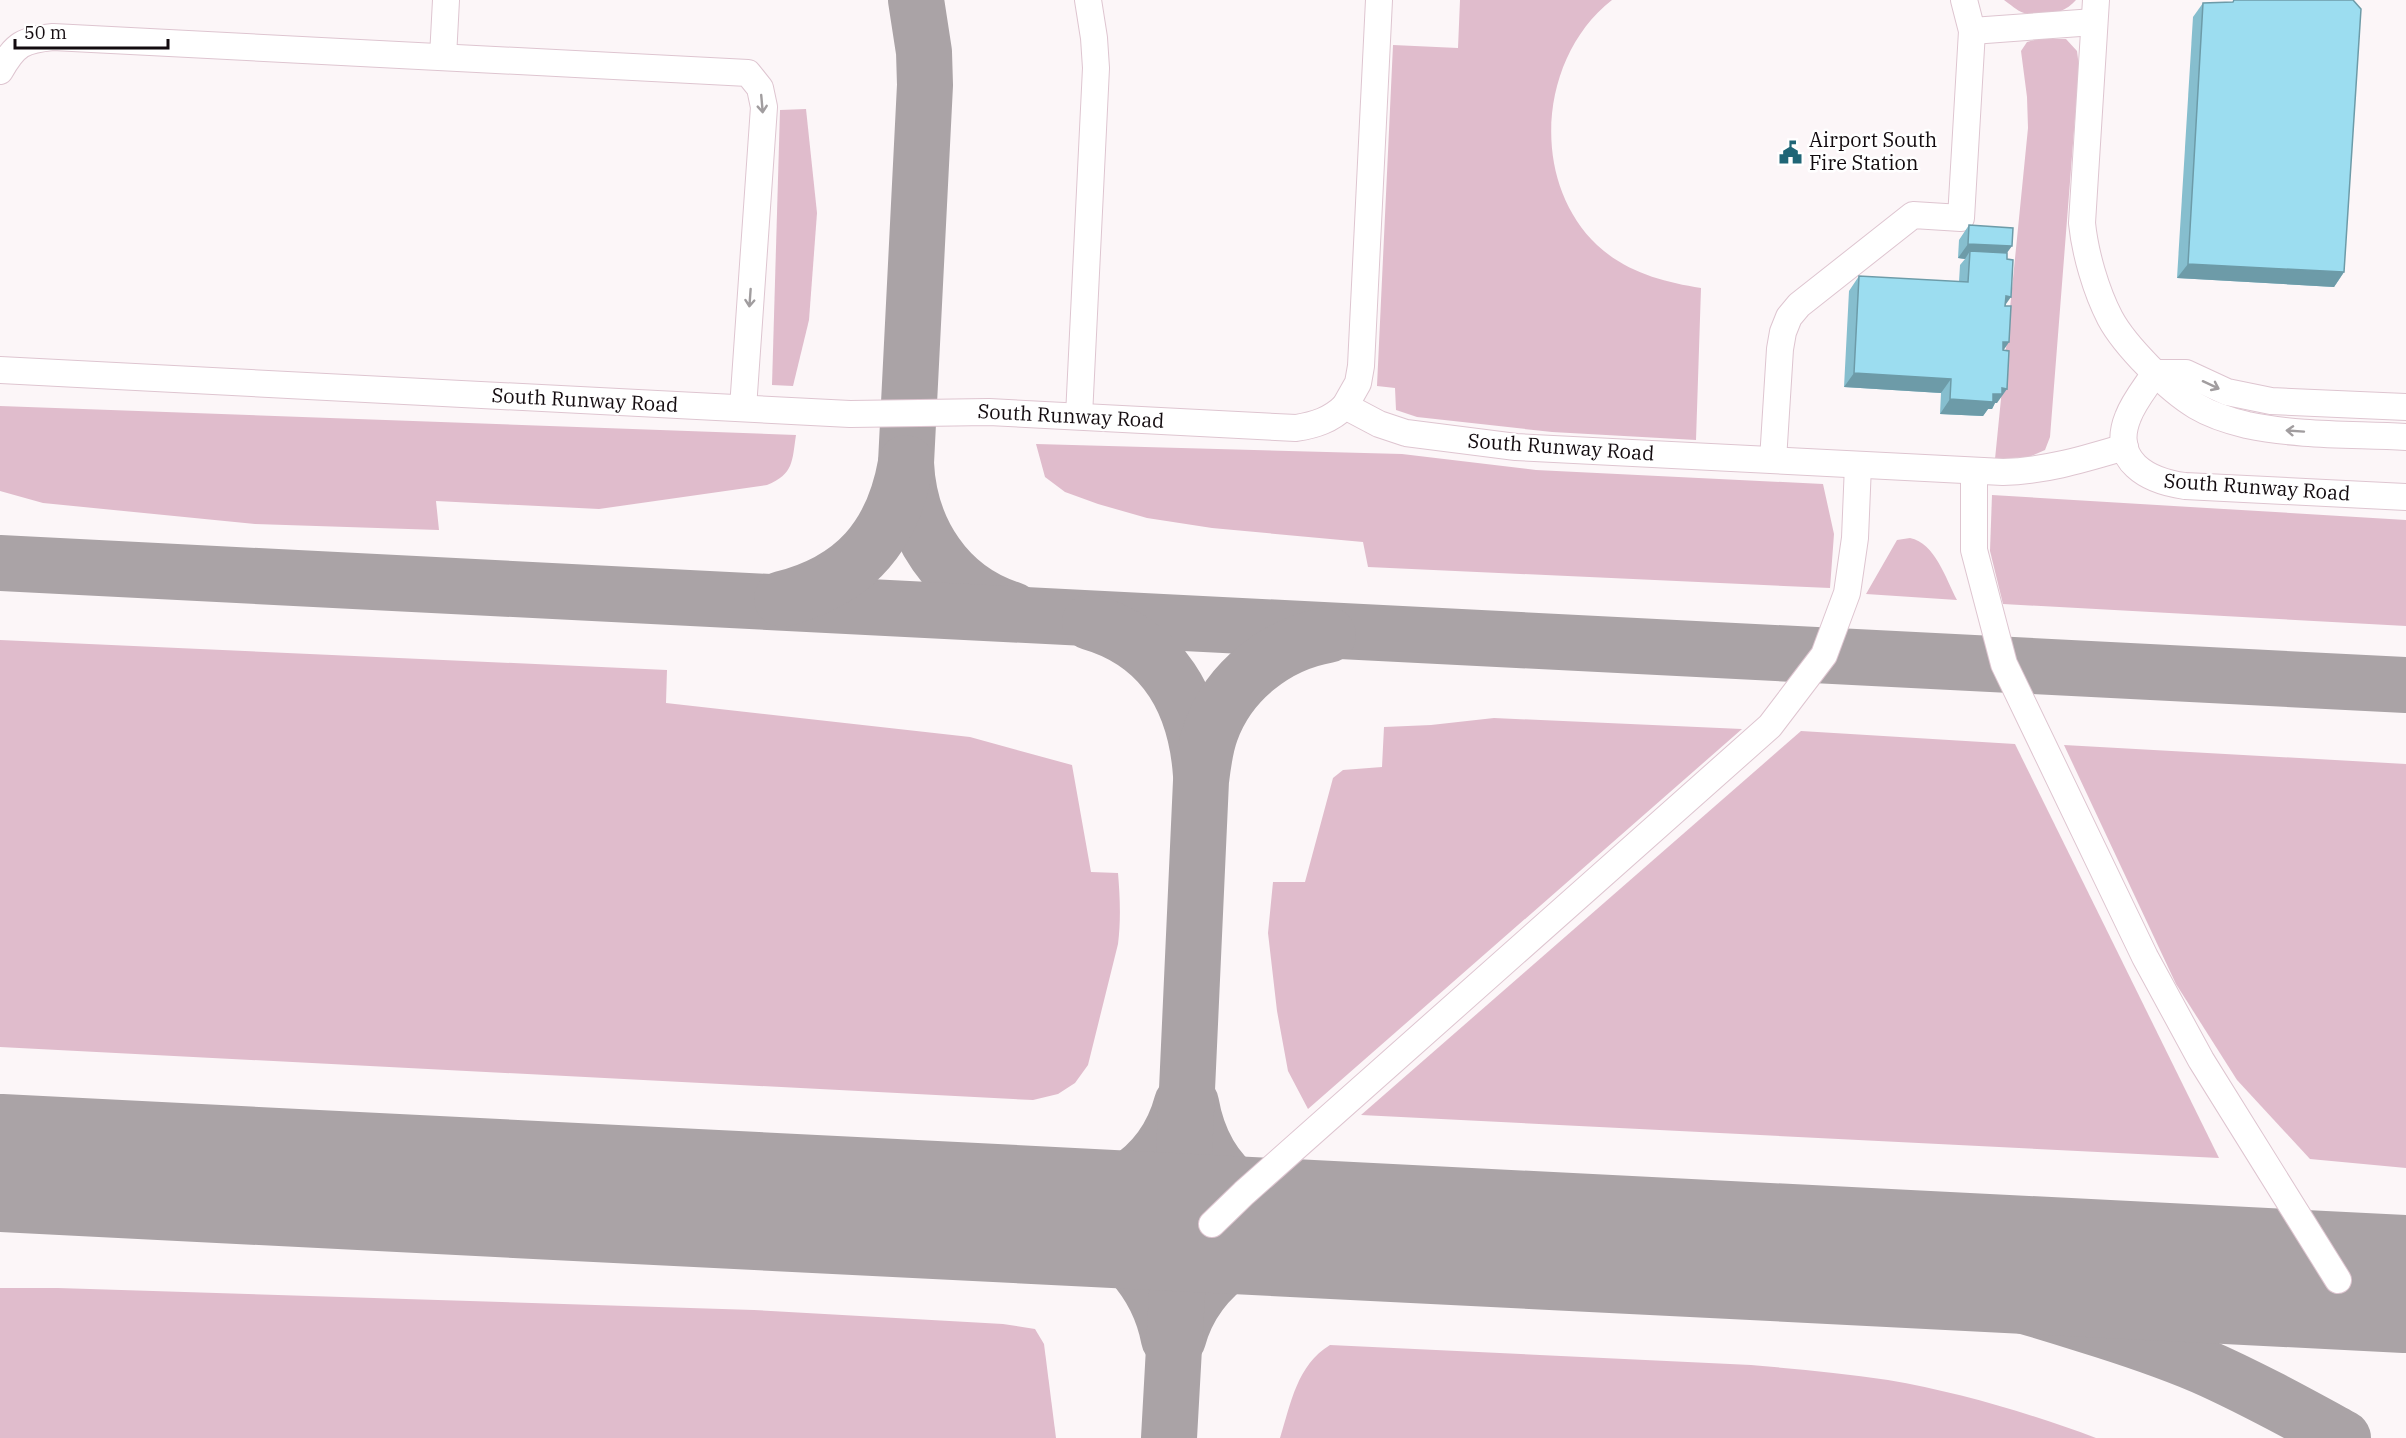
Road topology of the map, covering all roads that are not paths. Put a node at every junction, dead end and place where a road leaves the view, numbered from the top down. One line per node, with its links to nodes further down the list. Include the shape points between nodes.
1 (446, 0): 7 (lane)
2 (1088, 0): 14 (lane, via 1096,68)
3 (1378, 0): 11 (lane, via 1361,366 1358,383)
4 (1964, 0): 6 (lane)
5 (2095, 11): 6 (lane); 10 (lane, via 2082,223 2085,251 2110,319)
6 (1972, 32): 17 (lane, via 1961,218 1913,215 1789,316 1780,349)
7 (443, 57): 8 (lane, via 53,37 30,39 10,53); 12 (lane, one-way to 12, via 748,73 760,88 764,107)
8 (0, 71)
9 (0, 370): 12 (lane, South Runway Road)
10 (2155, 373): 13 (lane, one-way to 13, via 2186,373 2227,393 2271,401); 15 (lane, one-way to 10, via 2287,431 2245,424 2195,406); 16 (lane, via 2128,416 2122,435)
11 (1345, 406): 14 (lane, South Runway Road, via 1323,422 1296,428); 17 (lane, South Runway Road, via 1406,433 1555,450)
12 (742, 408): 14 (lane, South Runway Road)
13 (2406, 408)
14 (1079, 416)
15 (2406, 437)
16 (2125, 447): 19 (lane, South Runway Road, via 2031,471); 20 (lane, South Runway Road, via 2129,458 2144,474 2170,484)
17 (1773, 460): 18 (lane, South Runway Road)
18 (1858, 465): 19 (lane, South Runway Road); 21 (lane, via 1855,538 1847,593 1824,655 1770,726)
19 (1974, 471): 22 (lane, via 1974,550 2004,664 2145,957 2201,1060)
20 (2406, 497)
21 (1212, 1224)
22 (2338, 1280)

